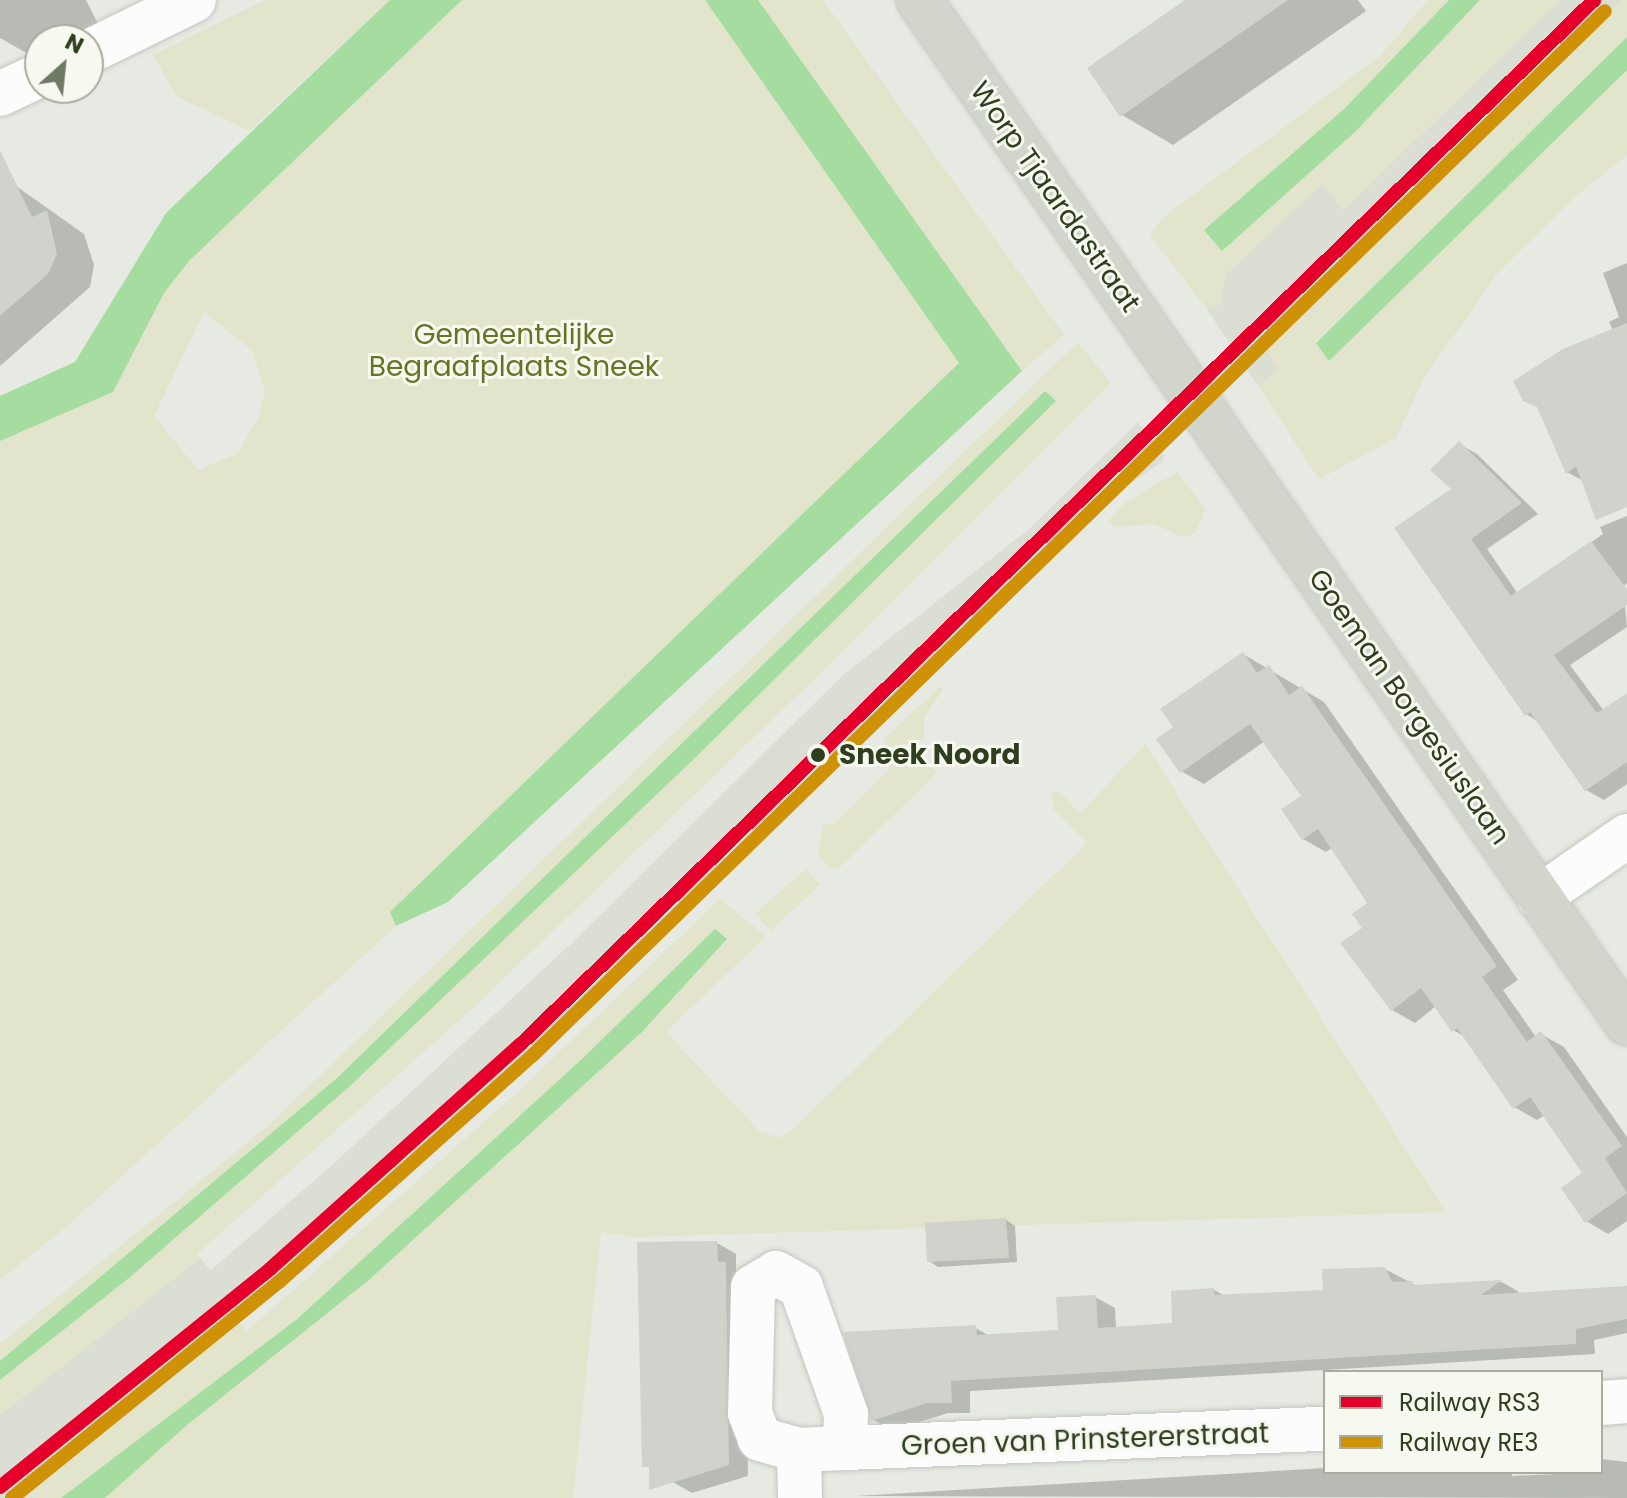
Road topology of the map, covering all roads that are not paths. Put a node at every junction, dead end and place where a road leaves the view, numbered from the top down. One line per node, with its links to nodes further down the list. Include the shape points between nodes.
1 (194, 0): 3 (street)
2 (919, 0): 6 (main road, Worp Tjaardastraat)
3 (104, 44)
4 (24, 83): 5 (street)
5 (0, 94)
6 (1190, 393): 8 (main road, Goeman Borgesiuslaan)
7 (1627, 836): 8 (street)
8 (1539, 897): 9 (main road, Goeman Borgesiuslaan)
9 (1627, 1023)
10 (1627, 1401): 11 (street)
11 (1603, 1403)
12 (1323, 1429): 13 (street, Groen van Prinstererstraat)
13 (845, 1448): 14 (street, Groen van Prinstererstraat); 14 (street, Groen van Prinstererstraat, via 846,1414 801,1287 776,1273 753,1287 750,1413 760,1439)
14 (799, 1450): 15 (street)
15 (800, 1498)

